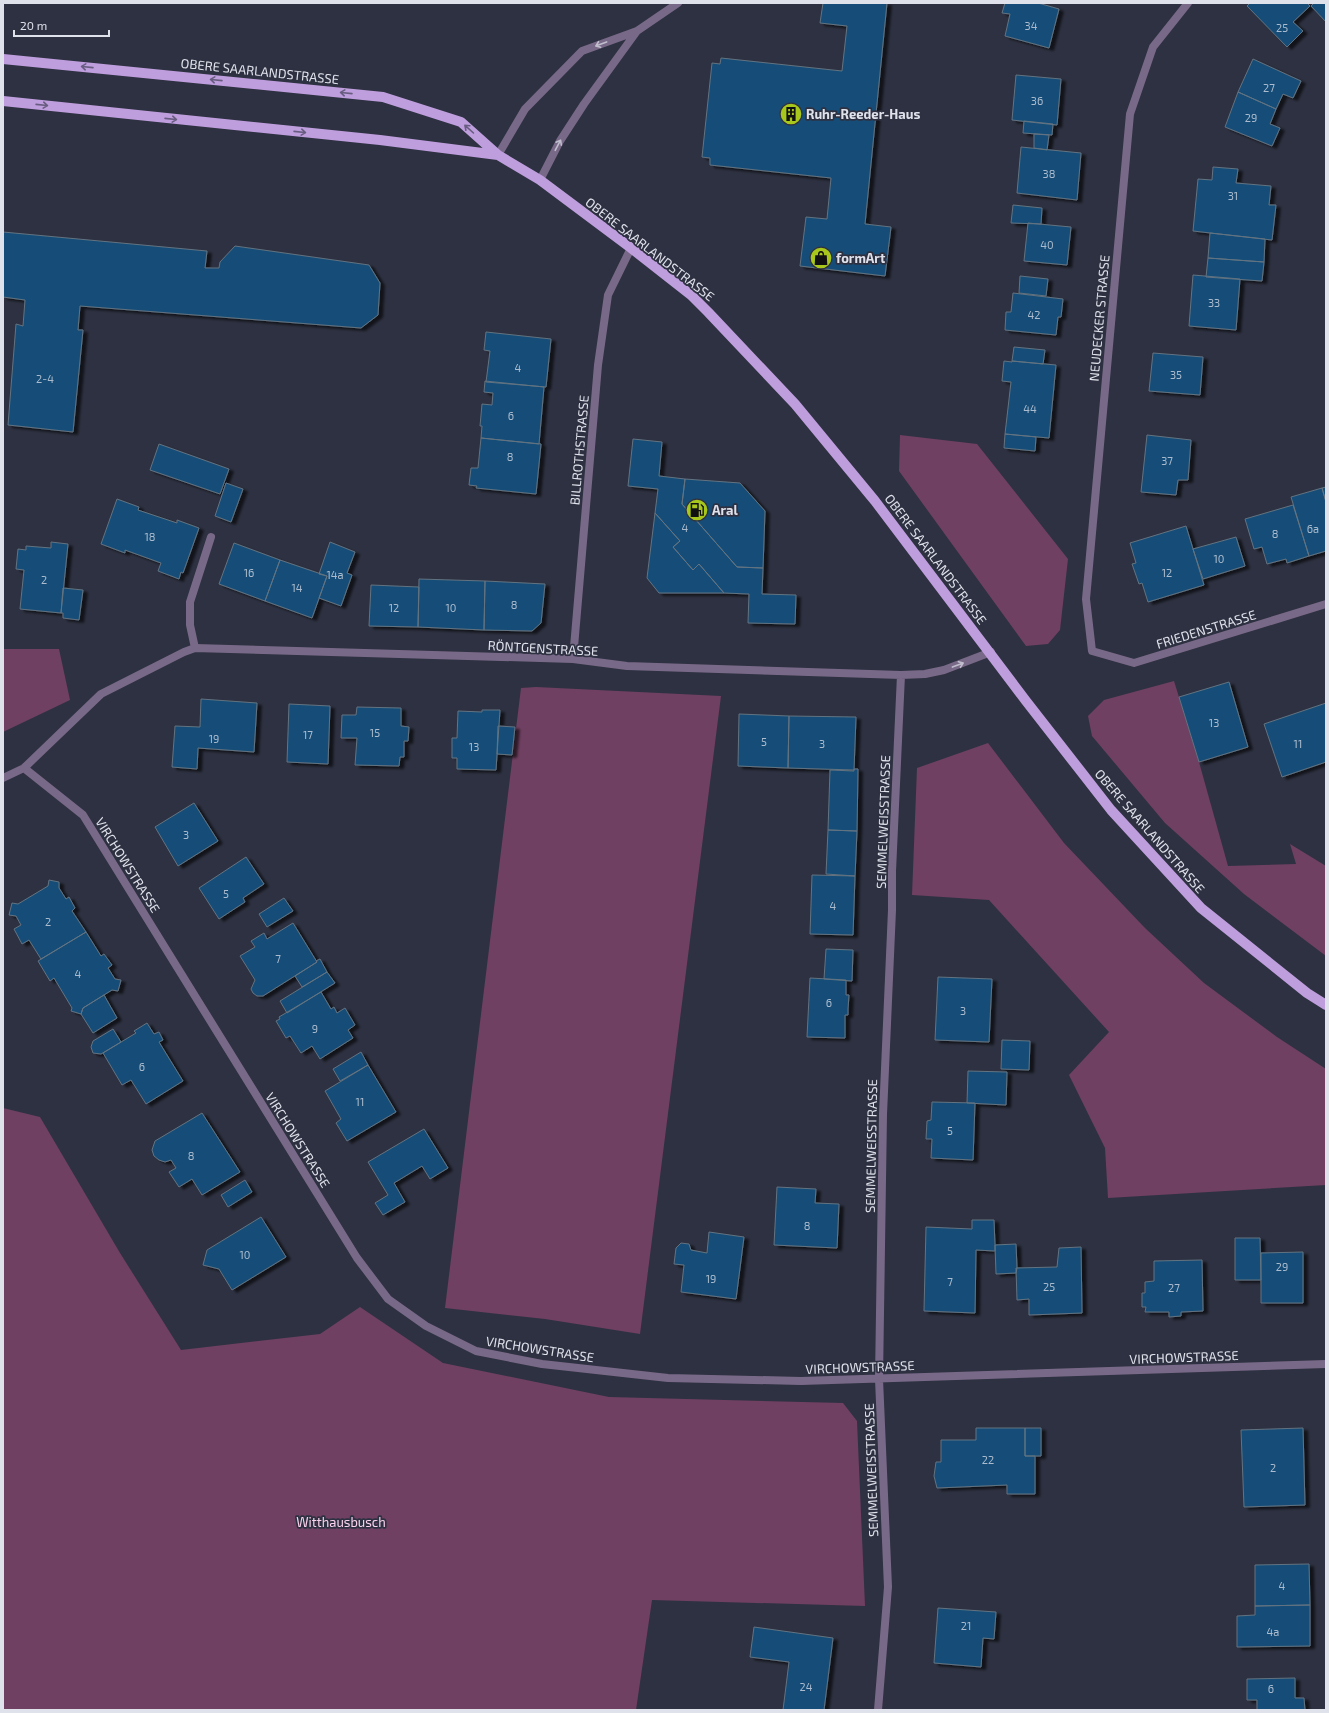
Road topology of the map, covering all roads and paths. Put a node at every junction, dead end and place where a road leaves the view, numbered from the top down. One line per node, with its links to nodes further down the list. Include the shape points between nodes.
1 (678, 3): 3 (street)
2 (1188, 3): 12 (street, NEUDECKER STRASSE, via 1153,47 1130,114 1086,599)
3 (637, 31): 6 (street, one-way to 6, via 582,51 525,109); 7 (street, one-way to 3, via 584,104)
4 (3, 59): 6 (main road, OBERE SAARLANDSTRASSE, one-way to 4, via 461,122 383,97)
5 (3, 101): 6 (main road, OBERE SAARLANDSTRASSE, one-way to 6, via 380,140)
6 (498, 155): 7 (main road, OBERE SAARLANDSTRASSE)
7 (540, 180): 8 (main road, OBERE SAARLANDSTRASSE)
8 (631, 248): 13 (main road, OBERE SAARLANDSTRASSE, via 691,295 795,404 876,501); 14 (street, BILLROTHSTRASSE, via 608,295 598,359)
9 (211, 537): 11 (street, via 190,602 190,625)
10 (1326, 604): 12 (street, FRIEDENSTRASSE, via 1134,663)
11 (195, 648): 14 (street, RÖNTGENSTRASSE); 16 (street, RÖNTGENSTRASSE, via 101,694)
12 (1092, 651)
13 (990, 652): 15 (street, one-way to 13, via 944,670); 18 (main road, OBERE SAARLANDSTRASSE, via 1111,810 1201,908 1307,993)
14 (573, 659): 15 (street, RÖNTGENSTRASSE, via 627,666)
15 (901, 675): 20 (street, SEMMELWEISSTRASSE, via 883,1114)
16 (24, 768): 17 (street, RÖNTGENSTRASSE); 20 (street, VIRCHOWSTRASSE, via 82,815 357,1258 388,1299 426,1326 476,1351 542,1364 684,1379)
17 (3, 778)
18 (1326, 1005)
19 (1326, 1364): 20 (street, VIRCHOWSTRASSE)
20 (879, 1379): 21 (street, SEMMELWEISSTRASSE, via 888,1587)
21 (878, 1710)

